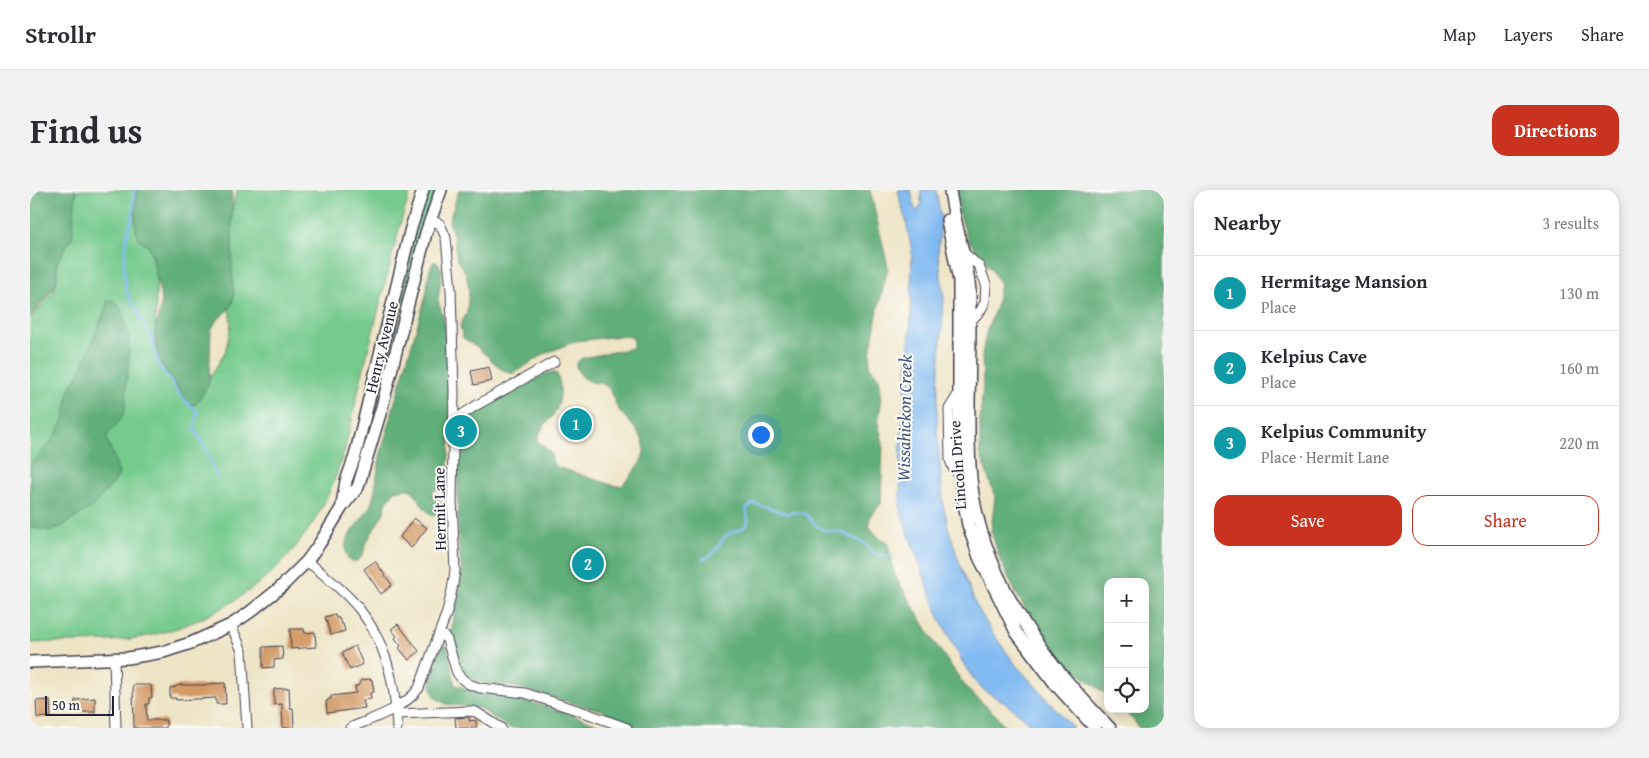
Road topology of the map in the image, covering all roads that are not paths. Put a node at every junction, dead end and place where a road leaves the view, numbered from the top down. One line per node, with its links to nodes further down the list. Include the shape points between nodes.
1 (424, 190): 10 (main road, Henry Avenue, via 409,237)
2 (441, 190): 5 (main road, Henry Avenue)
3 (942, 190): 23 (main road, Lincoln Drive, via 959,281 960,476 964,509 973,541 985,571 1025,645)
4 (950, 190): 6 (main road, Lincoln Drive)
5 (430, 220): 9 (street, Hermit Lane, via 443,229 449,260); 10 (main road, Henry Avenue, via 363,474 358,487)
6 (964, 253): 7 (main road, Lincoln Drive, via 970,291); 7 (street, via 979,266 986,284 985,302)
7 (970, 322): 24 (main road, Lincoln Drive, via 970,463 973,498 982,533 994,565 1024,624 1064,678)
8 (554, 362): 9 (street)
9 (454, 420): 13 (street, Hermit Lane, via 455,571)
10 (342, 507): 11 (main road, Henry Avenue)
11 (307, 561): 12 (main road, Henry Avenue, via 280,588); 16 (street, via 352,601 368,621 388,665)
12 (231, 625): 14 (main road, Henry Avenue, via 180,647 147,656); 18 (street, via 242,650)
13 (439, 634): 16 (street, Hermit Lane, via 420,688); 22 (street, via 447,640 457,673 469,684 525,694)
14 (114, 659): 15 (main road, Henry Avenue); 17 (street)
15 (30, 662)
16 (396, 710): 19 (street, Hermit Lane); 20 (street); 21 (street, via 471,711)
17 (116, 728)
18 (247, 728)
19 (350, 728)
20 (397, 728)
21 (501, 728)
22 (627, 728)
23 (1095, 728)
24 (1110, 728)

